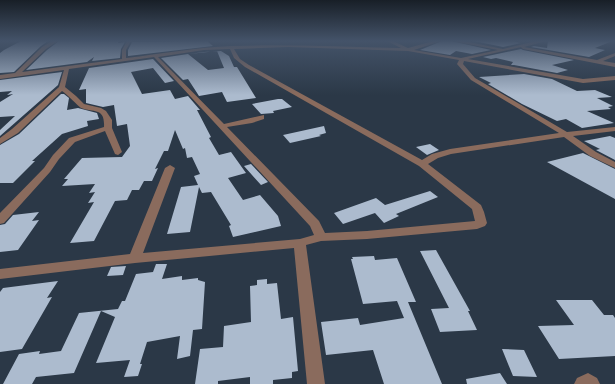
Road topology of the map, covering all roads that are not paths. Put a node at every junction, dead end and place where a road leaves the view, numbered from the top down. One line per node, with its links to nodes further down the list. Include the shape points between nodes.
1 (33, 59): 11 (street)
2 (124, 59): 10 (street)
3 (158, 59): 16 (street)
4 (237, 59): 22 (street)
5 (462, 59): 13 (street, via 583,80); 19 (street, via 460,64 473,79)
6 (580, 59): 8 (street)
7 (604, 59): 8 (street)
8 (597, 62): 9 (street)
9 (615, 65)
10 (67, 67): 11 (street); 14 (street)
11 (18, 73): 12 (street)
12 (0, 77)
13 (615, 78)
14 (62, 88): 17 (street, via 82,106 104,112); 20 (street)
15 (261, 117): 16 (street)
16 (223, 126): 26 (street, via 315,224)
17 (108, 128): 21 (street); 25 (street, via 72,140)
18 (615, 129): 19 (street)
19 (566, 134): 22 (street, via 450,152 435,156); 23 (street, via 593,154)
20 (0, 142)
21 (118, 152)
22 (422, 164): 26 (street, via 477,207 481,223 367,236)
23 (615, 165)
24 (170, 168): 28 (street)
25 (0, 220)
26 (321, 237): 27 (street)
27 (300, 243): 28 (street); 30 (street)
28 (135, 258): 29 (street)
29 (0, 274)
30 (316, 384)
31 (583, 384): 32 (street)
32 (591, 384)

